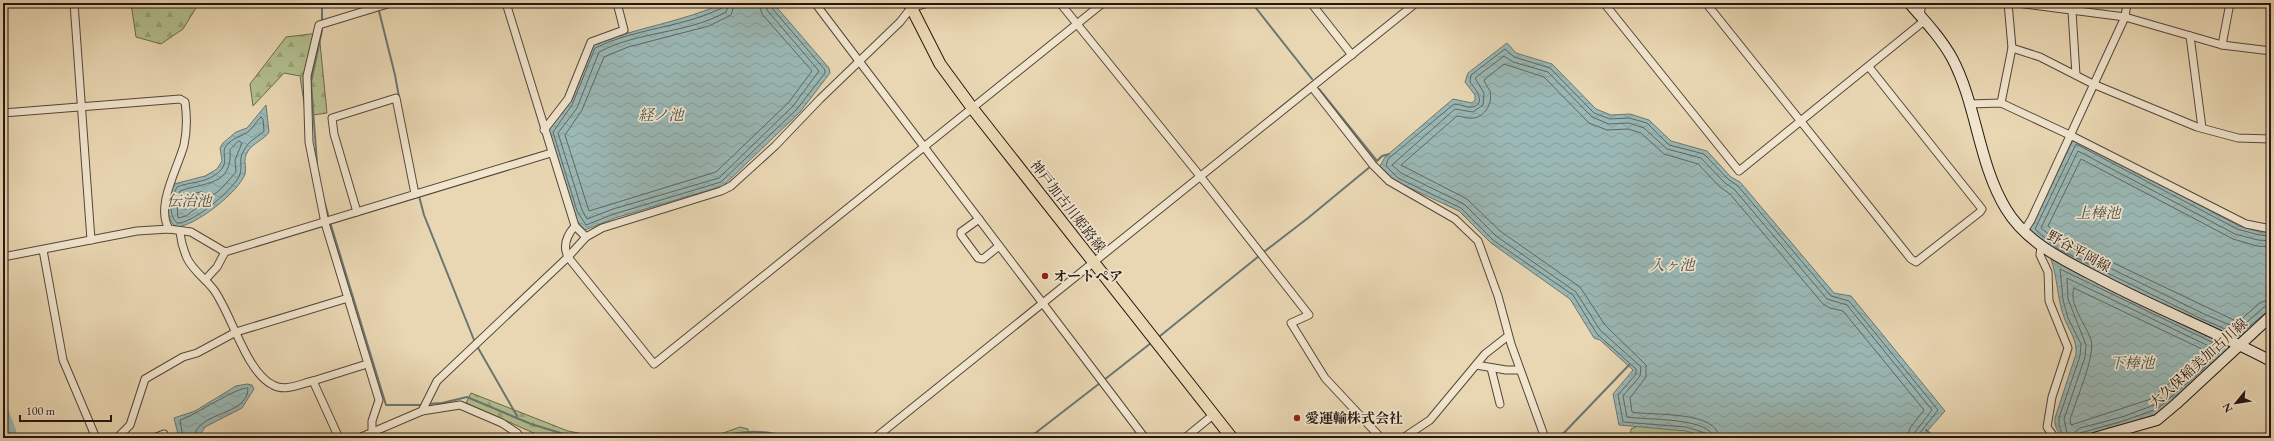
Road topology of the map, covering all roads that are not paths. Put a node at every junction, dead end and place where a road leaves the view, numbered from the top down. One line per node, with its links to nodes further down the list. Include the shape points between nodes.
1 (74, 3): 36 (street)
2 (391, 3): 50 (street, via 318,25 307,76 309,142)
3 (506, 3): 41 (street)
4 (617, 3): 41 (street, via 624,30 590,42 568,99)
5 (815, 3): 29 (street)
6 (928, 3): 19 (street)
7 (1060, 3): 23 (street)
8 (1103, 3): 23 (street)
9 (1311, 3): 28 (street)
10 (1416, 3): 28 (street)
11 (1604, 3): 39 (street, via 1738,171)
12 (1706, 3): 39 (street)
13 (1908, 3): 22 (main road, 野谷平岡線)
14 (1922, 3): 22 (street)
15 (2008, 3): 26 (street)
16 (2018, 3): 20 (street)
17 (2127, 3): 21 (street)
18 (2230, 3): 25 (street)
19 (910, 6): 29 (street); 37 (main road, 神戸加古川姫路線, via 940,64)
20 (2072, 10): 21 (street); 31 (street)
21 (2125, 17): 24 (street); 32 (street)
22 (1922, 19): 30 (street); 35 (main road, 野谷平岡線, via 1952,58)
23 (1078, 23): 37 (street); 46 (street)
24 (2190, 36): 25 (street); 40 (street)
25 (2222, 45): 27 (street)
26 (2012, 48): 31 (street, via 2040,57); 34 (street)
27 (2271, 51)
28 (1352, 55): 33 (street)
29 (860, 62): 44 (street); 56 (street, via 775,146 730,186 602,228)
30 (1868, 67): 39 (street); 39 (street, via 1982,209 1980,212 1913,262)
31 (2076, 75): 32 (street)
32 (2093, 84): 40 (street); 42 (street)
33 (1312, 87): 46 (street); 70 (street, via 1373,165 1389,181 1455,219 1478,241 1498,296)
34 (2001, 103): 35 (street); 42 (street)
35 (1969, 104): 54 (main road, 野谷平岡線, via 1998,194 2013,220)
36 (82, 107): 38 (street); 52 (street, via 180,99 185,102 187,117 184,145 173,173 165,207); 57 (street)
37 (972, 109): 44 (street); 64 (main road, 神戸加古川姫路線)
38 (3, 113)
39 (1802, 121)
40 (2202, 128): 43 (street, via 2238,138)
41 (544, 130): 45 (street)
42 (2070, 135): 53 (street, via 2246,224); 54 (street)
43 (2271, 140)
44 (925, 147): 49 (street); 63 (street, via 654,364)
45 (551, 153): 47 (street); 51 (street)
46 (1200, 176): 64 (street); 93 (street, via 1309,315 1291,323 1325,378)
47 (415, 194): 48 (street); 48 (street, via 396,98 332,118 334,134)
48 (357, 212): 50 (street)
49 (978, 219): 58 (street); 58 (street, via 961,232 961,235 978,258 983,259)
50 (325, 222): 61 (street); 66 (street)
51 (575, 226): 56 (street); 63 (street, via 566,238)
52 (169, 229): 55 (street); 57 (street, via 137,231)
53 (2271, 229)
54 (2024, 231): 59 (main road, 野谷平岡線)
55 (180, 232): 61 (street, via 191,232); 65 (street, via 188,260)
56 (586, 237): 63 (street)
57 (91, 240): 60 (street)
58 (999, 246): 67 (street)
59 (2041, 246): 71 (main road, 野谷平岡線, via 2153,306); 96 (street, via 2040,255 2048,272 2049,301 2068,348 2052,397 2047,427)
60 (43, 250): 62 (street); 83 (street, via 63,360)
61 (225, 252): 65 (street, via 217,267)
62 (3, 257)
63 (568, 257): 79 (street, via 437,381)
64 (1092, 262): 67 (street); 80 (main road, 神戸加古川姫路線)
65 (205, 280): 69 (street, via 215,291)
66 (348, 298): 69 (street); 73 (street)
67 (1042, 303): 89 (street); 90 (street)
68 (2271, 316): 71 (main road, 大久保稲美加古川線)
69 (236, 332): 77 (street, via 254,368 265,381 286,389); 84 (street, via 197,353 183,357 145,379 130,425)
70 (1508, 336): 74 (street, via 1485,354); 76 (street)
71 (2240, 345): 72 (main road, 野谷平岡線); 97 (main road, 大久保稲美加古川線, via 2157,420)
72 (2271, 361)
73 (367, 364): 77 (street); 82 (street, via 378,400 372,421)
74 (1476, 365): 75 (street); 94 (street, via 1430,420)
75 (1491, 368): 76 (street); 78 (street)
76 (1519, 370): 95 (street)
77 (314, 381): 86 (street)
78 (1500, 404)
79 (422, 412): 82 (street); 88 (street, via 460,405 502,423)
80 (1213, 415): 91 (street); 92 (main road, 神戸加古川姫路線)
81 (164, 434): 85 (street)
82 (372, 435): 87 (street)
83 (96, 438)
84 (117, 438)
85 (154, 438)
86 (339, 438)
87 (359, 438)
88 (521, 438)
89 (875, 438)
90 (1146, 438)
91 (1185, 438)
92 (1232, 438)
93 (1381, 438)
94 (1403, 438)
95 (1545, 438)
96 (2055, 438)
97 (2094, 438)

